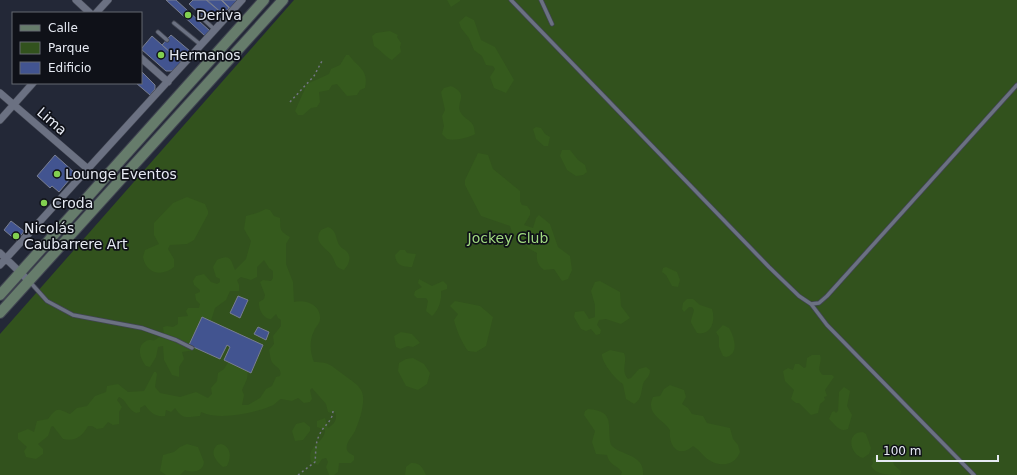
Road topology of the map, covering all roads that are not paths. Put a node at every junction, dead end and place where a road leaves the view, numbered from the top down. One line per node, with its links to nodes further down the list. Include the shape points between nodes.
1 (76, 0): 8 (street)
2 (108, 0): 9 (street)
3 (242, 0): 13 (street)
4 (264, 0): 28 (main road)
5 (283, 0): 29 (main road)
6 (512, 0): 31 (lane, via 769,267 798,296)
7 (541, 0): 12 (lane)
8 (89, 12)
9 (97, 12)
10 (201, 17): 13 (lane)
11 (174, 22): 16 (lane)
12 (552, 24)
13 (215, 30): 16 (street)
14 (158, 32): 15 (lane)
15 (167, 40)
16 (201, 45): 18 (street)
17 (142, 59): 18 (street)
18 (168, 82): 24 (street)
19 (32, 84): 22 (street)
20 (1017, 85): 31 (lane, via 827,296 819,303)
21 (0, 93): 22 (street, Lima)
22 (13, 105): 23 (street); 24 (street, Lima)
23 (0, 120)
24 (88, 168): 26 (street)
25 (0, 253): 26 (street)
26 (6, 258): 27 (street); 28 (street)
27 (0, 265)
28 (21, 273): 29 (street); 30 (main road)
29 (29, 280): 32 (main road); 33 (lane, via 47,301 73,315 142,328)
30 (0, 295)
31 (811, 304): 34 (lane, via 827,325)
32 (0, 313)
33 (192, 348)
34 (974, 475)

